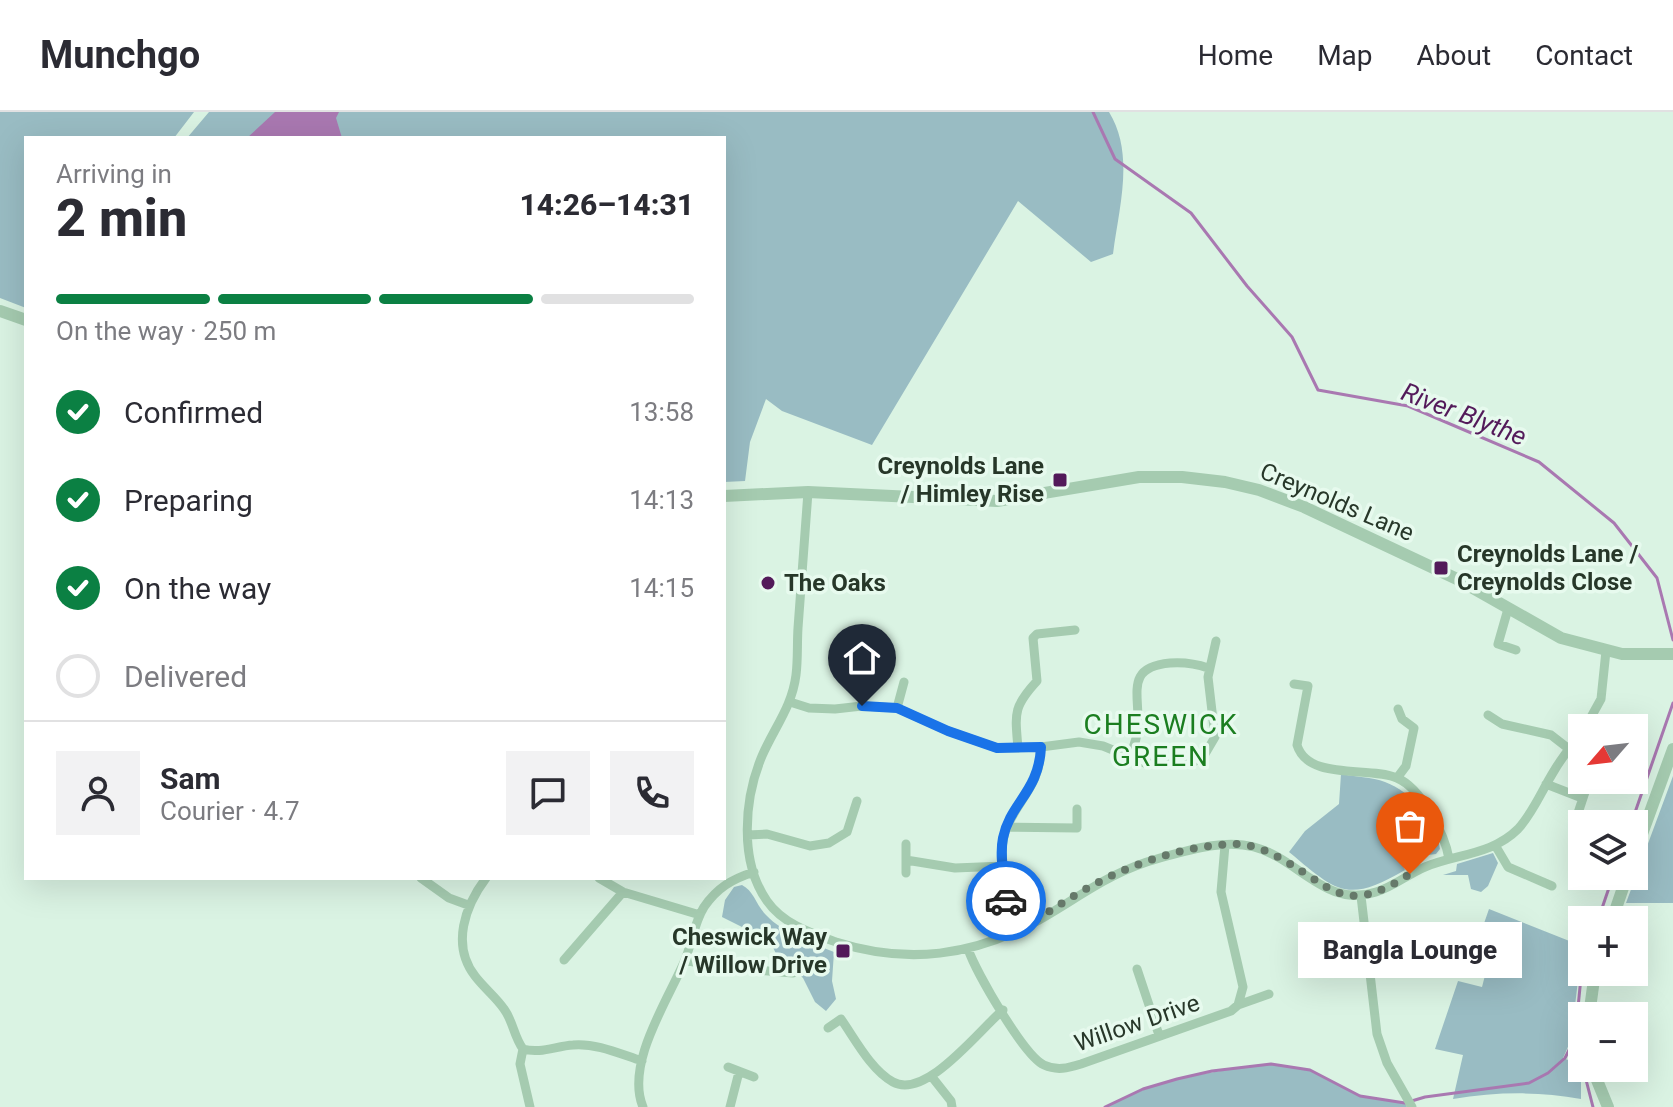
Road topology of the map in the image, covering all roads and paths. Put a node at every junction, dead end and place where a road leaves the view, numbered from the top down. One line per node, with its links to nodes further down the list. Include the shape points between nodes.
1 (0, 311): 2 (street)
2 (24, 319)
3 (808, 492): 4 (street, Creynolds Lane); 5 (street, Creynolds Lane, via 997,501 1139,477 1225,482 1304,507 1457,579); 14 (street)
4 (726, 496)
5 (1508, 609): 8 (street, via 1498,644); 9 (street, Creynolds Lane, via 1561,638)
6 (1075, 630): 20 (street, via 1033,638 1037,681 1018,703)
7 (1216, 641): 11 (street)
8 (1516, 650)
9 (1606, 651): 10 (street, Creynolds Lane); 17 (street, via 1601,699)
10 (1673, 654)
11 (1208, 668): 24 (street, via 1187,662 1143,671); 24 (street, via 1215,737 1205,754 1191,764 1147,764)
12 (904, 682): 15 (street)
13 (1294, 684): 25 (street, via 1308,686 1299,754 1318,766)
14 (790, 702): 15 (street, via 809,708); 34 (street, via 757,770)
15 (897, 708): 20 (street, via 975,741)
16 (1398, 709): 25 (street, via 1414,728 1406,766)
17 (1593, 714)
18 (1488, 715): 21 (street, via 1502,724 1551,735)
19 (1041, 747): 20 (street); 24 (street, via 1079,742); 33 (street, via 1040,768)
20 (1018, 748)
21 (1568, 748)
22 (1673, 749): 32 (street)
23 (1568, 751): 26 (street)
24 (1130, 756)
25 (1397, 778): 38 (street, via 1431,813)
26 (1546, 784): 28 (street); 37 (street, via 1519,827)
27 (1584, 794): 28 (street)
28 (1582, 798): 31 (street)
29 (857, 801): 34 (street, via 847,832 829,843 810,846 767,834)
30 (1077, 809): 33 (street, via 1077,828)
31 (1579, 810)
32 (1648, 818)
33 (1007, 827): 40 (street)
34 (748, 835): 41 (street)
35 (906, 844): 39 (street)
36 (1225, 845): 48 (street, via 1256,847 1333,892); 51 (street, via 1123,870); 58 (street, Willow Drive, via 1221,892 1243,987)
37 (1495, 845): 38 (street); 46 (street, via 1508,867)
38 (1449, 859): 48 (street)
39 (906, 860): 40 (street, via 955,868); 42 (street)
40 (1004, 866): 51 (street, via 1007,918)
41 (754, 872): 50 (street, via 725,883); 52 (street, via 766,900 785,920 831,940 889,955)
42 (906, 873)
43 (424, 880): 49 (street)
44 (485, 880): 49 (street)
45 (602, 880): 47 (street)
46 (1552, 886)
47 (623, 892): 50 (street); 53 (street)
48 (1361, 896): 73 (street, via 1377,1034)
49 (468, 905): 62 (street, via 463,923 467,961 508,1016)
50 (700, 915): 54 (street)
51 (1015, 931): 52 (street)
52 (968, 949): 59 (street, Willow Drive, via 976,972)
53 (564, 960)
54 (685, 960): 56 (street); 63 (street)
55 (1137, 969): 61 (street)
56 (793, 973)
57 (1269, 994): 58 (street, Willow Drive)
58 (1238, 1005): 61 (street, Willow Drive)
59 (1003, 1010): 61 (street, Willow Drive, via 1033,1058 1056,1069); 67 (street)
60 (828, 1028): 67 (street, via 841,1019 893,1082 913,1085)
61 (1159, 1035)
62 (523, 1049): 63 (street, via 534,1052 575,1044); 69 (street, via 520,1064)
63 (642, 1061): 70 (street, via 638,1095)
64 (728, 1067): 65 (street)
65 (739, 1072): 66 (street); 71 (street)
66 (754, 1077)
67 (932, 1077): 72 (street)
68 (1598, 1082): 74 (street)
69 (530, 1107)
70 (643, 1107)
71 (730, 1107)
72 (952, 1107)
73 (1412, 1107)
74 (1608, 1107)

